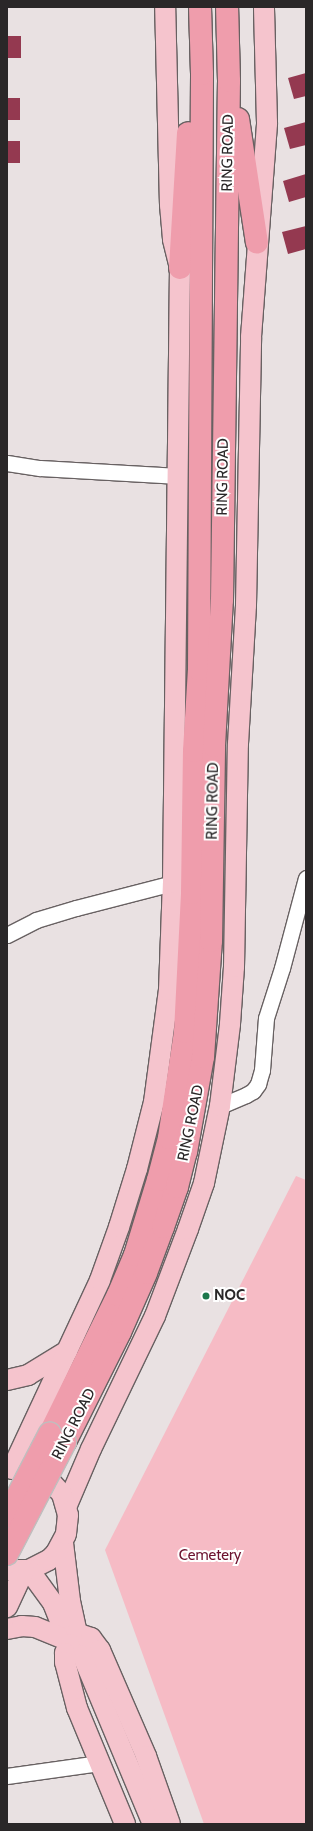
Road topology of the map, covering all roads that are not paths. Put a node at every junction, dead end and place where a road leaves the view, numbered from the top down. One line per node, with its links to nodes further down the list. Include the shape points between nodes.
1 (165, 7): 8 (main road, via 170,205 173,239)
2 (200, 7): 5 (highway, RING ROAD)
3 (227, 7): 6 (highway, RING ROAD)
4 (264, 7): 7 (main road, RING ROAD, via 267,123)
5 (202, 74): 8 (highway, via 192,95 189,121); 19 (highway, RING ROAD, bridge, via 199,669 185,1032 176,1097 158,1180 135,1255 118,1295)
6 (229, 81): 7 (highway); 21 (highway, RING ROAD, bridge, via 222,600 214,746 212,941 203,1057 195,1108 177,1187 146,1273 90,1393)
7 (257, 243): 14 (main road, RING ROAD, via 251,337 246,605 238,744 234,967)
8 (180, 268): 10 (main road)
9 (7, 463): 10 (street, via 40,468)
10 (179, 476): 12 (main road)
11 (306, 878): 14 (street, via 266,1018 262,1070 258,1084 253,1091)
12 (173, 883): 13 (street, via 43,918); 15 (main road, via 169,990 154,1102 137,1169 116,1235 100,1280)
13 (7, 935)
14 (220, 1106): 18 (main road, RING ROAD, via 204,1183 155,1316 91,1449)
15 (67, 1351): 16 (main road, via 28,1376); 17 (main road)
16 (7, 1380)
17 (9, 1467): 18 (main road, via 46,1477 55,1485)
18 (67, 1506): 20 (main road, via 68,1525)
19 (7, 1516)
20 (63, 1543): 22 (main road, via 48,1560); 25 (main road)
21 (7, 1554)
22 (20, 1570): 23 (main road); 25 (main road, via 53,1603)
23 (7, 1607)
24 (7, 1630): 25 (main road, via 22,1626 35,1627)
25 (71, 1639): 26 (main road, via 65,1653 68,1678); 29 (main road); 30 (main road, via 81,1652); 31 (main road, via 91,1638 100,1650 146,1756)
26 (99, 1763): 27 (street); 28 (main road)
27 (7, 1776)
28 (125, 1824)
29 (143, 1824)
30 (153, 1824)
31 (170, 1824)

